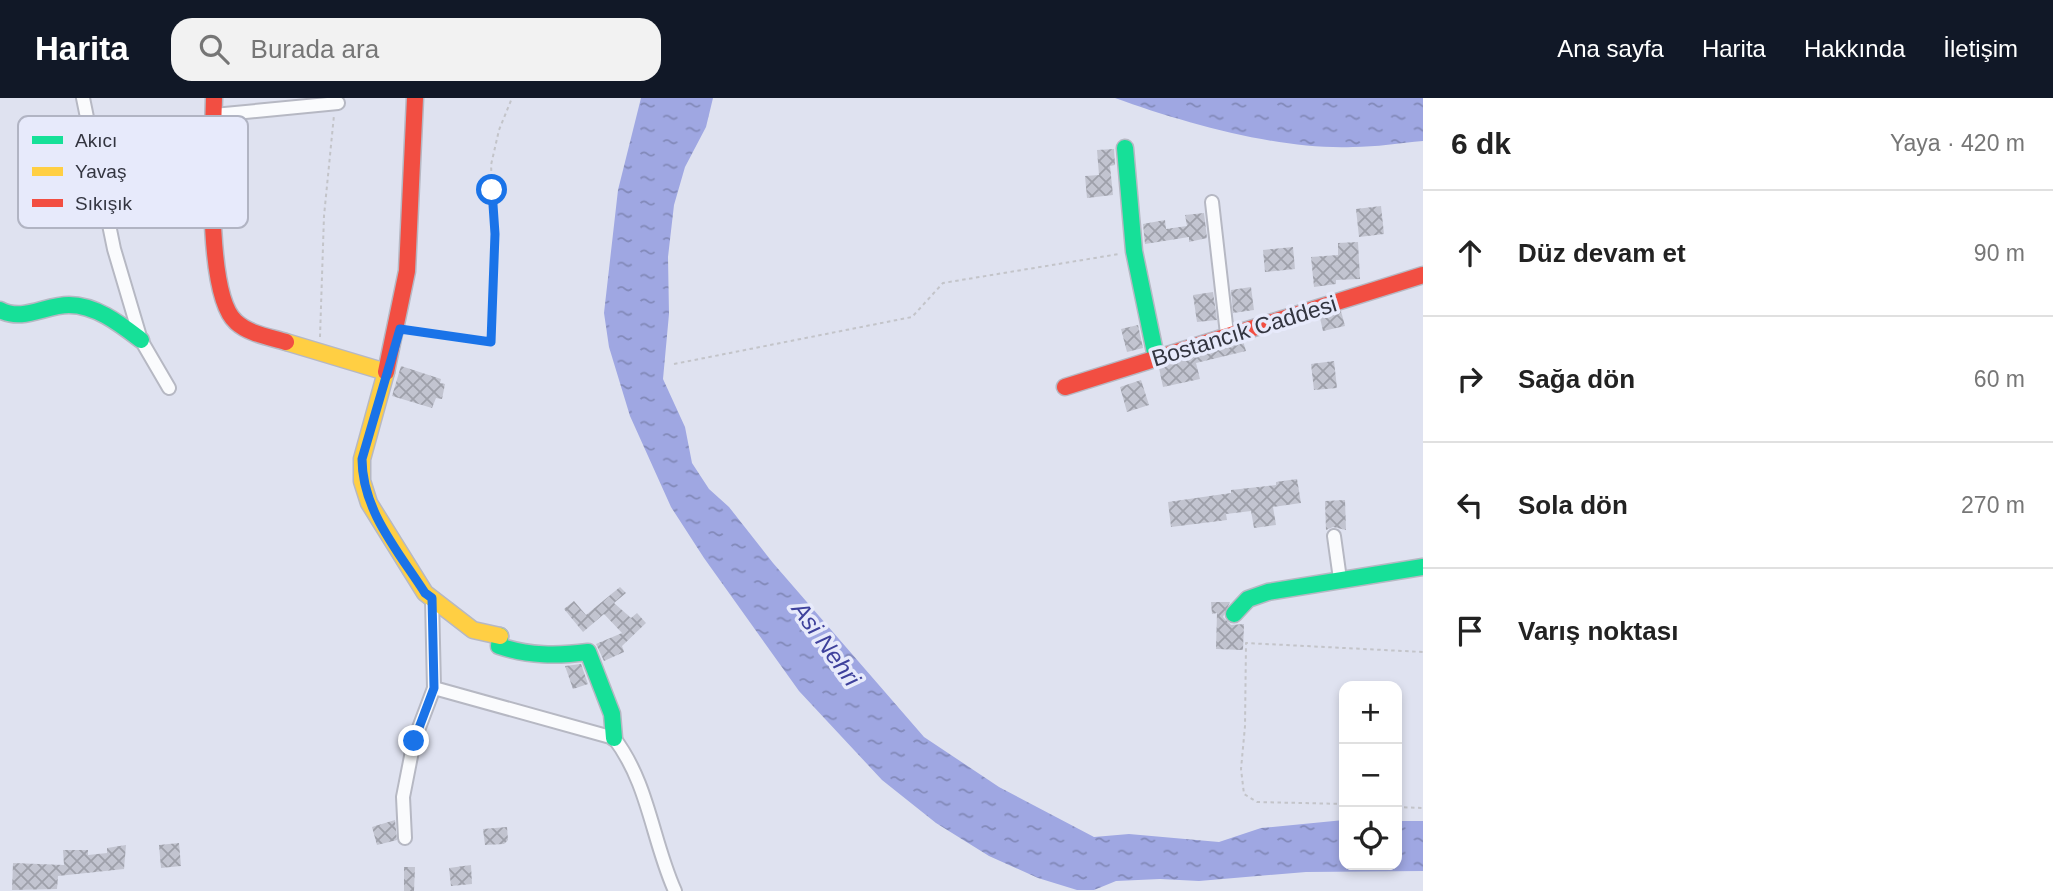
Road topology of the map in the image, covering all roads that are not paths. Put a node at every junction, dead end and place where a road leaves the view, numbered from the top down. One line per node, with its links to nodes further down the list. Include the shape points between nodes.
1 (83, 98): 7 (street)
2 (214, 98): 6 (street)
3 (415, 98): 17 (street, via 413,190 400,329)
4 (286, 103): 5 (street); 6 (street)
5 (338, 103)
6 (214, 115)
7 (87, 116)
8 (1125, 149): 16 (street, via 1133,251)
9 (1212, 202): 14 (street)
10 (109, 228): 15 (street)
11 (214, 228): 17 (street, via 224,304 233,320 251,331)
12 (1423, 275): 14 (street, Bostancık Caddesi)
13 (0, 310): 15 (street, via 22,315 70,305 111,317)
14 (1227, 334): 16 (street, Bostancık Caddesi)
15 (141, 340): 19 (street)
16 (1156, 357): 18 (street, Bostancık Caddesi)
17 (386, 372): 23 (street, via 362,459 362,481 369,503)
18 (1065, 387)
19 (169, 388)
20 (1334, 536): 22 (street)
21 (1423, 567): 22 (street)
22 (1340, 579): 24 (street, via 1261,594 1248,599)
23 (432, 598): 25 (street); 26 (street, via 473,630 499,634 499,646 523,656 588,652 611,714)
24 (1234, 614)
25 (434, 688): 26 (street); 27 (street, via 414,741 402,797)
26 (614, 738): 28 (street, via 629,758 649,804)
27 (405, 838)
28 (675, 891)

